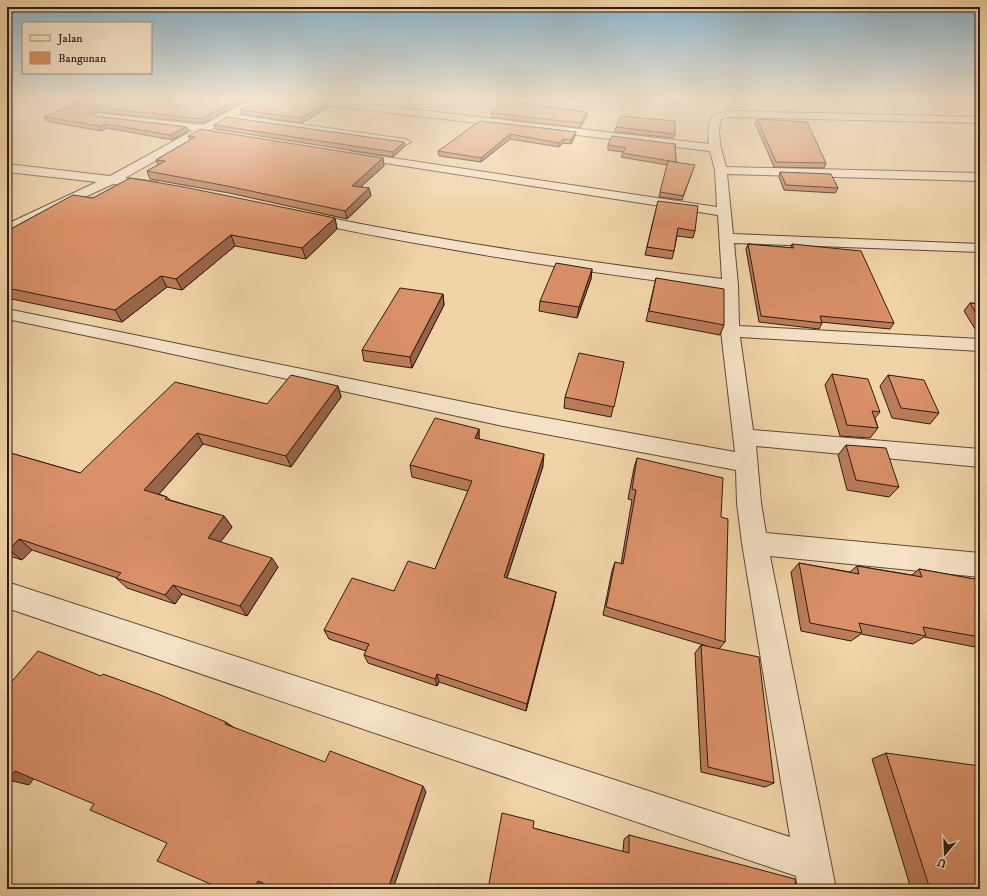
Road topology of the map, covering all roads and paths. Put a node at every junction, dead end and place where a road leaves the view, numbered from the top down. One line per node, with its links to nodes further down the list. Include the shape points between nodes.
1 (180, 141): 10 (street)
2 (397, 141): 5 (street)
3 (592, 141): 7 (street)
4 (716, 141): 7 (street)
5 (405, 142)
6 (342, 153): 12 (street)
7 (718, 159): 9 (street); 12 (street)
8 (7, 168): 10 (street)
9 (980, 177)
10 (112, 180): 11 (street); 14 (street)
11 (165, 188)
12 (724, 212): 15 (street)
13 (294, 214): 17 (street, via 518,257)
14 (7, 229)
15 (728, 238): 16 (street); 17 (street)
16 (980, 248)
17 (730, 286): 19 (street)
18 (7, 314): 23 (street, via 502,418)
19 (730, 331): 20 (street); 21 (street)
20 (980, 345)
21 (743, 436): 22 (street); 23 (street)
22 (980, 458)
23 (747, 463): 24 (street)
24 (755, 543): 25 (street); 27 (street)
25 (980, 565)
26 (7, 595): 27 (street)
27 (815, 876)

